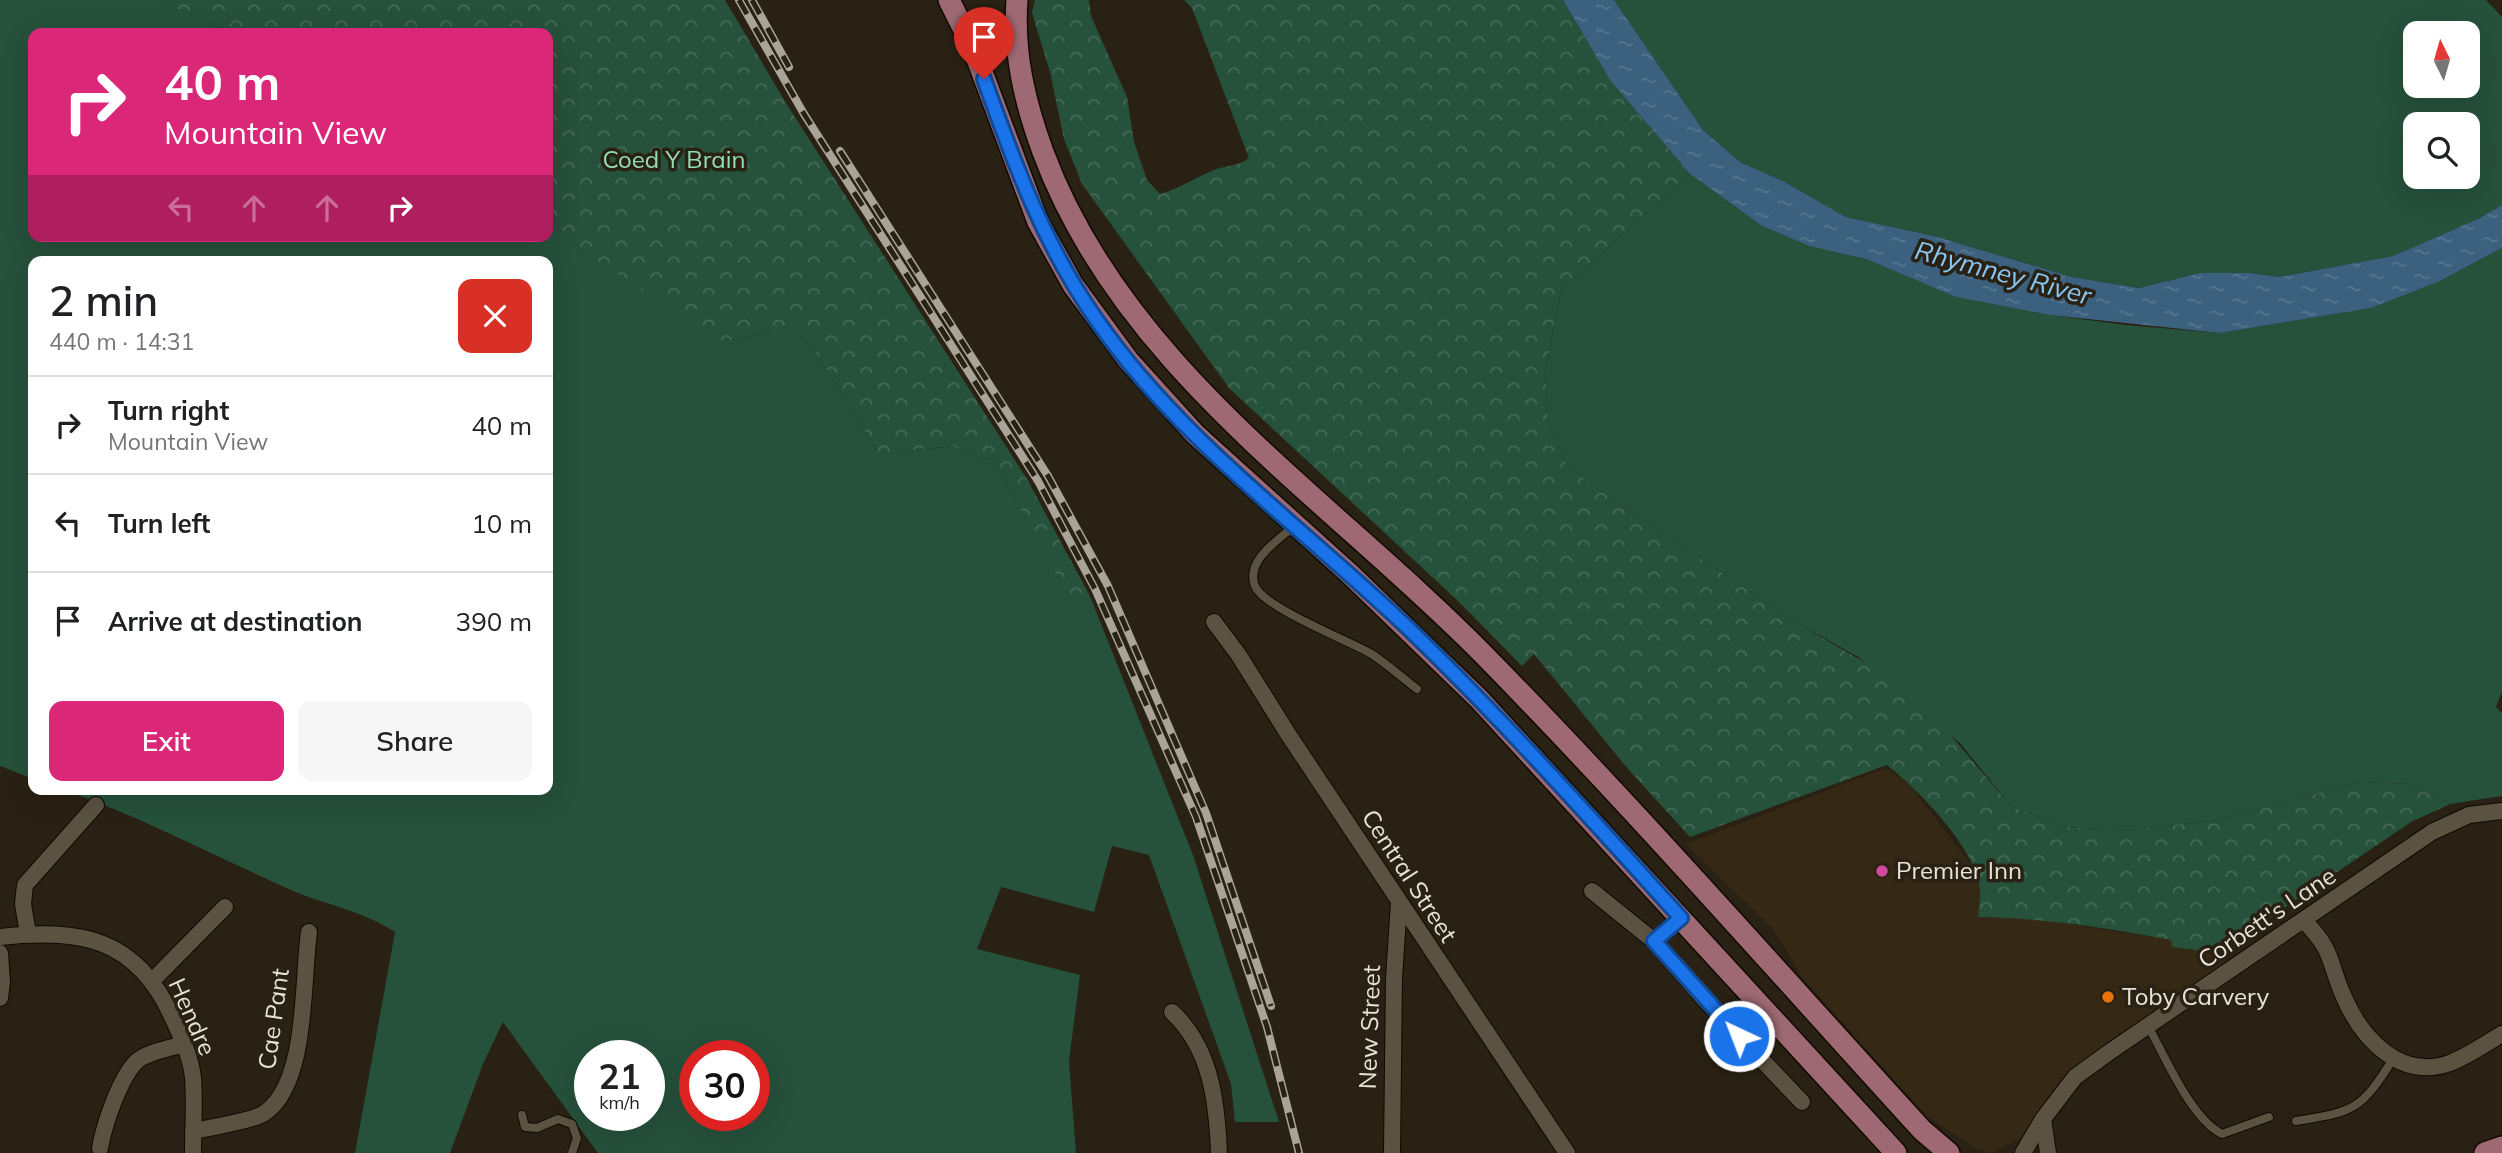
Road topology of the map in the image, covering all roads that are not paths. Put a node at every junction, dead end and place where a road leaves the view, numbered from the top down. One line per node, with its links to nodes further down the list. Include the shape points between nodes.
1 (949, 0): 3 (main road, via 973,48 1031,205 1091,313 1195,434)
2 (1017, 0): 39 (main road, via 1022,81 1045,159 1083,237 1146,330 1209,398 1484,655 1922,1130)
3 (1295, 525): 5 (lane, via 1264,552 1254,568 1255,587 1263,597 1371,654); 11 (main road, via 1479,698)
4 (1214, 622): 9 (street, Central Street)
5 (1417, 689)
6 (96, 805): 14 (street, via 25,886)
7 (2502, 810): 12 (street, Corbett's Lane, via 2469,815 2432,832)
8 (1592, 891): 16 (street)
9 (1399, 902): 36 (street, New Street); 37 (street, Central Street)
10 (225, 906): 18 (street)
11 (1681, 918): 16 (street); 38 (main road)
12 (2304, 921): 21 (street, Corbett's Lane); 24 (street, via 2328,947 2342,993 2360,1026)
13 (309, 932): 30 (street, Cae Pant, via 296,1058 286,1088 265,1114)
14 (28, 934): 15 (street, Hendre); 18 (street, Hendre, via 79,936 105,943)
15 (0, 937)
16 (1654, 941): 25 (street)
17 (0, 953): 19 (street)
18 (153, 980): 23 (street, Hendre)
19 (0, 998)
20 (1172, 1012): 35 (street, via 1193,1035 1215,1093)
21 (2148, 1026): 27 (lane, via 2191,1102 2212,1129 2222,1134); 28 (street, Corbett's Lane, via 2075,1077)
22 (2502, 1034): 24 (street, via 2449,1063 2416,1067)
23 (184, 1044): 30 (street, Hendre, via 193,1077); 32 (street, via 138,1061 103,1130)
24 (2393, 1059): 29 (lane, via 2372,1091 2344,1113)
25 (1802, 1102)
26 (522, 1115): 34 (lane, via 531,1129 558,1119 572,1124 577,1138)
27 (2269, 1117)
28 (2043, 1119): 40 (street, Corbett's Lane); 41 (street)
29 (2296, 1121)
30 (193, 1131): 33 (street, Hendre)
31 (2502, 1147): 42 (main road)
32 (100, 1148)
33 (193, 1153)
34 (572, 1153)
35 (1219, 1153)
36 (1392, 1153)
37 (1567, 1153)
38 (1896, 1153)
39 (1950, 1153)
40 (2023, 1153)
41 (2048, 1153)
42 (2484, 1153)

